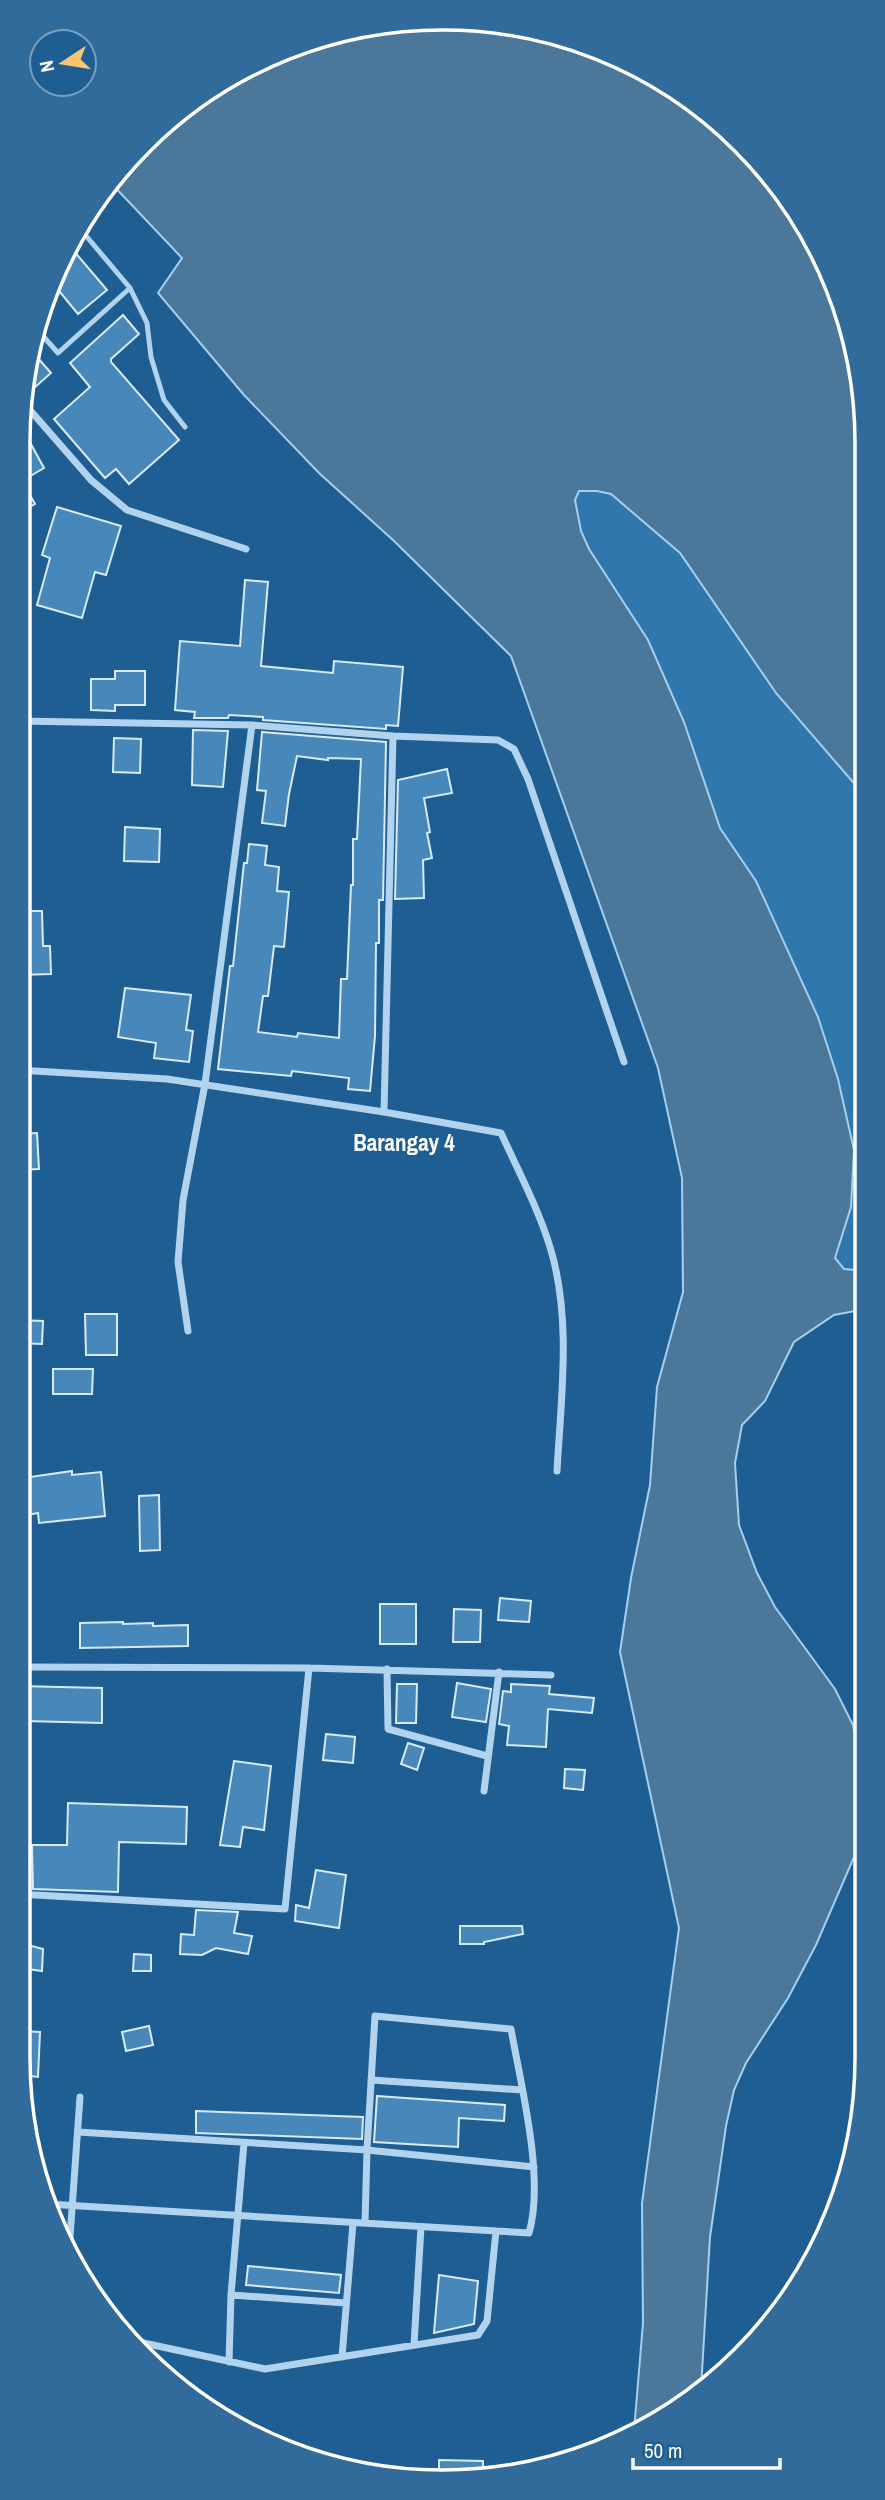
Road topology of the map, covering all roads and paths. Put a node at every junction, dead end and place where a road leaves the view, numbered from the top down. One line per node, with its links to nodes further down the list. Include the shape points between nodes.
1 (86, 235): 2 (lane)
2 (130, 288): 3 (lane, via 58,353); 5 (lane, via 147,323 164,400)
3 (44, 337)
4 (31, 411): 6 (street, via 91,480 127,510)
5 (185, 427)
6 (246, 549)
7 (30, 721): 8 (street)
8 (252, 725): 9 (street); 12 (street)
9 (393, 736): 10 (street, via 498,740 514,749); 13 (street)
10 (624, 1062)
11 (30, 1071): 12 (street)
12 (205, 1084): 13 (street); 14 (street, via 183,1200 178,1262)
13 (384, 1112): 15 (street, via 501,1133 506,1143 550,1247 560,1300 563,1364)
14 (188, 1331)
15 (557, 1471)
16 (30, 1667): 17 (street)
17 (309, 1668): 18 (street); 23 (street, via 285,1909)
18 (387, 1669): 19 (street); 21 (street, via 388,1729)
19 (499, 1672): 20 (street); 21 (street)
20 (551, 1675)
21 (487, 1756): 22 (street)
22 (484, 1791)
23 (30, 1895)
24 (371, 2080): 25 (street); 25 (street, via 375,2016 511,2029); 29 (street)
25 (522, 2090): 30 (street)
26 (80, 2097): 27 (street)
27 (78, 2132): 28 (street); 32 (street)
28 (244, 2143): 29 (street); 33 (street)
29 (367, 2150): 30 (street); 35 (street)
30 (534, 2167): 37 (street, via 534,2219 529,2233)
31 (57, 2204): 32 (street)
32 (73, 2205): 33 (street); 38 (street)
33 (237, 2216): 34 (street); 39 (street)
34 (353, 2223): 35 (street); 40 (street)
35 (365, 2223): 36 (street)
36 (421, 2227): 37 (street); 42 (street)
37 (496, 2231): 42 (street, via 488,2321 478,2335)
38 (70, 2236)
39 (230, 2295): 40 (street); 44 (street)
40 (346, 2303): 43 (street)
41 (146, 2344): 44 (street)
42 (414, 2345): 43 (street)
43 (342, 2357): 44 (street, via 265,2369)
44 (229, 2362)

